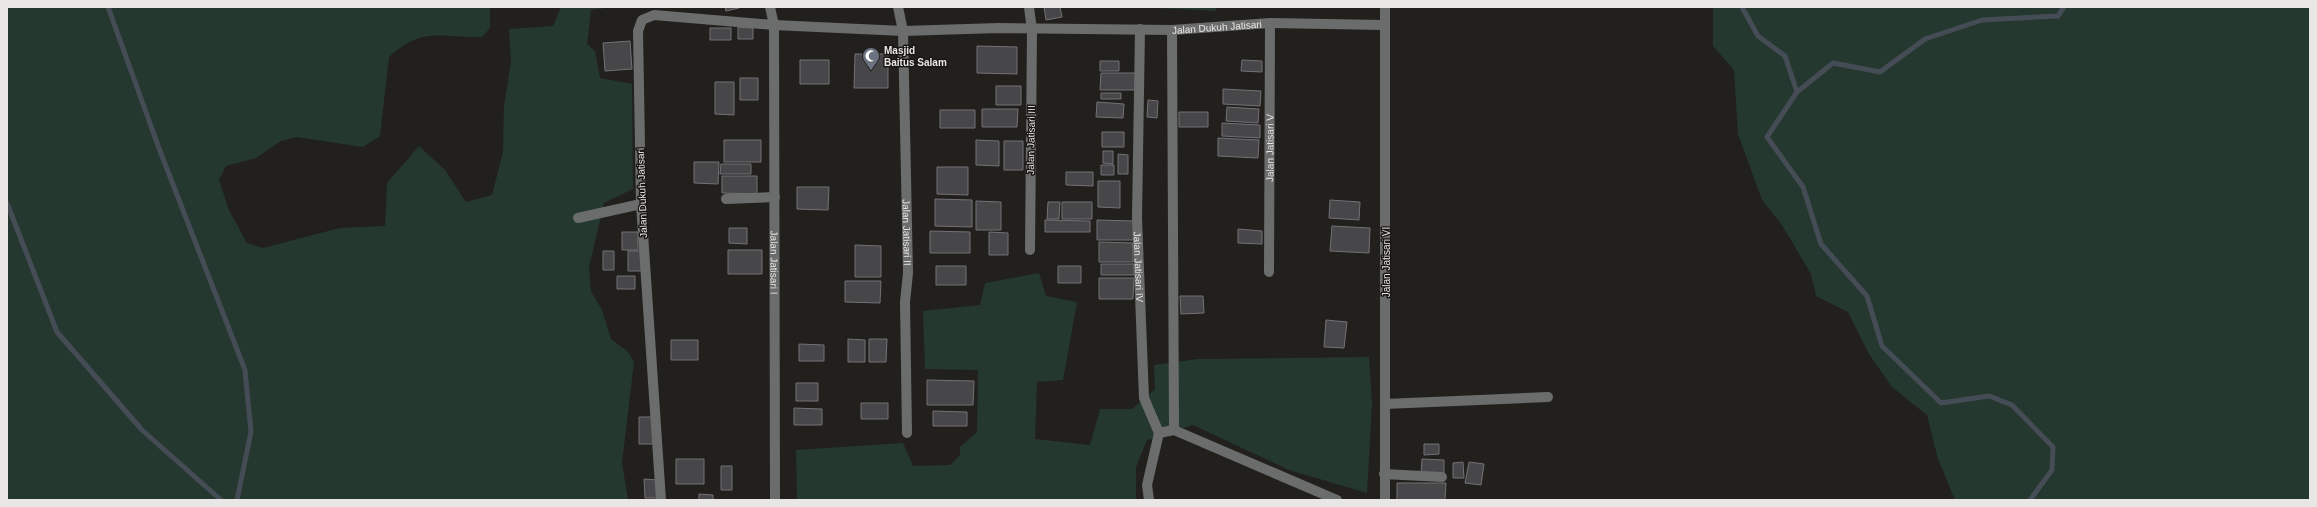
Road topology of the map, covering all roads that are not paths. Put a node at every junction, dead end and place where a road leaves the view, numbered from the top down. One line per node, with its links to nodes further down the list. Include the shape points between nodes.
1 (770, 7): 6 (street)
2 (898, 7): 11 (street)
3 (1029, 7): 9 (street)
4 (1385, 7): 7 (street)
5 (1270, 23): 7 (street, Jalan Dukuh Jatisari); 10 (street, Jalan Dukuh Jatisari); 17 (street, Jalan Jatisari V)
6 (774, 25): 11 (street, Jalan Dukuh Jatisari); 12 (street, Jalan Jatisari I); 14 (street, Jalan Dukuh Jatisari, via 654,15 642,20 638,31)
7 (1384, 25): 19 (street, Jalan Jatisari VI)
8 (1140, 29): 9 (street, Jalan Dukuh Jatisari); 10 (street, Jalan Dukuh Jatisari); 22 (street, Jalan Jatisari IV, via 1137,218 1144,398)
9 (1032, 30): 11 (street, Jalan Dukuh Jatisari, via 999,28); 16 (street, Jalan Jatisari III)
10 (1172, 30): 20 (street)
11 (903, 31): 21 (street, Jalan Jatisari II, via 908,272 905,302)
12 (775, 197): 13 (street); 26 (street, Jalan Jatisari I)
13 (726, 199)
14 (641, 204): 15 (street); 25 (street, Jalan Dukuh Jatisari)
15 (578, 218)
16 (1030, 250)
17 (1269, 272)
18 (1548, 397): 19 (street)
19 (1385, 404): 23 (street, Jalan Jatisari VI)
20 (1174, 430): 22 (street); 28 (street)
21 (907, 433)
22 (1159, 433): 27 (street, via 1147,484)
23 (1384, 474): 24 (street); 29 (street, Jalan Jatisari VI)
24 (1442, 477)
25 (661, 500)
26 (774, 500)
27 (1149, 500)
28 (1337, 500)
29 (1385, 500)

